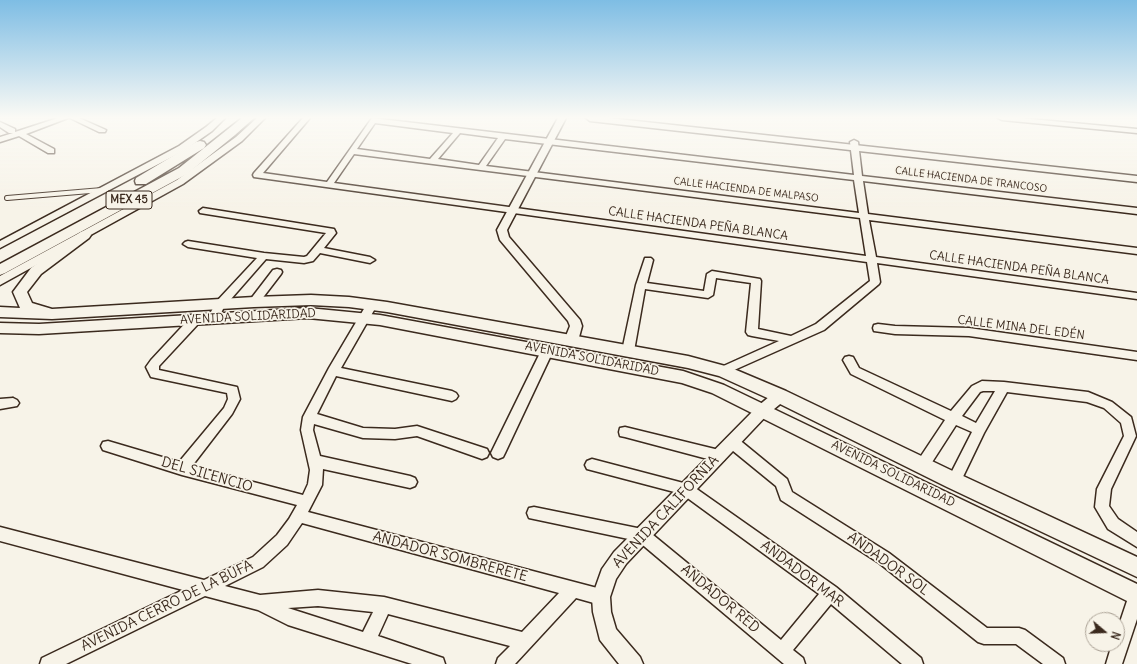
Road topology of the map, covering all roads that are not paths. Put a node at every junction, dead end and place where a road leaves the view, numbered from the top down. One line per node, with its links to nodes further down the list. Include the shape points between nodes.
1 (47, 149): 14 (street)
2 (180, 149): 23 (street)
3 (193, 149): 35 (main road, MEX 45)
4 (211, 149): 39 (main road, MEX 45, via 183,171)
5 (225, 149): 29 (street, via 180,182)
6 (279, 149): 22 (street, CALLE HACIENDA PEÑA BLANCA, via 256,176)
7 (442, 149): 16 (street)
8 (494, 149): 17 (street)
9 (546, 149): 19 (street)
10 (610, 149): 20 (street, CALLE HACIENDA DE TRANCOSO)
11 (855, 149): 20 (street)
12 (888, 149): 21 (street)
13 (897, 149): 18 (street)
14 (51, 151)
15 (352, 151): 16 (street, CALLE HACIENDA DE MALPASO); 22 (street)
16 (432, 161): 17 (street, CALLE HACIENDA DE MALPASO)
17 (482, 167): 19 (street, CALLE HACIENDA DE MALPASO)
18 (1137, 172)
19 (532, 174): 26 (street); 28 (street, CALLE HACIENDA DE MALPASO)
20 (858, 178): 27 (street, CALLE HACIENDA DE TRANCOSO); 28 (street)
21 (1137, 179)
22 (329, 185): 26 (street, CALLE HACIENDA PEÑA BLANCA)
23 (106, 189): 24 (lane); 30 (street)
24 (7, 198)
25 (203, 211): 32 (street, via 330,231)
26 (512, 211): 38 (street, CALLE HACIENDA PEÑA BLANCA); 53 (street, via 502,230 504,238 574,320 576,326)
27 (1137, 211)
28 (864, 216): 33 (street, CALLE HACIENDA DE MALPASO); 38 (street)
29 (85, 235): 41 (street); 48 (main road, via 36,271 20,292 26,306)
30 (0, 244)
31 (188, 244): 34 (street)
32 (318, 250): 34 (street, via 304,260); 36 (street)
33 (1137, 251)
34 (264, 256): 47 (street)
35 (0, 258)
36 (370, 260)
37 (648, 260): 42 (street)
38 (871, 260): 43 (street, CALLE HACIENDA PEÑA BLANCA); 52 (street, via 875,282 820,327)
39 (0, 270)
40 (277, 272): 44 (street)
41 (0, 281)
42 (641, 285): 52 (street, via 708,295 712,274 756,281 752,332); 55 (street)
43 (1137, 296)
44 (254, 302): 45 (main road, AVENIDA SOLIDARIDAD, via 310,300); 47 (main road, AVENIDA SOLIDARIDAD)
45 (368, 311): 47 (main road, AVENIDA SOLIDARIDAD); 53 (main road, AVENIDA SOLIDARIDAD); 54 (main road, AVENIDA SOLIDARIDAD); 58 (street, AVENIDA CERRO DE LA BUFA)
46 (0, 312): 48 (main road, AVENIDA SOLIDARIDAD)
47 (216, 312): 48 (main road, AVENIDA SOLIDARIDAD); 49 (main road, AVENIDA SOLIDARIDAD)
48 (52, 314)
49 (195, 320): 50 (main road, AVENIDA SOLIDARIDAD, via 39,329); 78 (street, via 152,367 155,374 233,390 234,399 228,411)
50 (0, 328)
51 (878, 328): 56 (street, CALLE MINA DEL EDÉN, via 969,332)
52 (793, 340): 59 (street)
53 (571, 341): 55 (main road, AVENIDA SOLIDARIDAD)
54 (547, 351): 65 (main road, AVENIDA SOLIDARIDAD, via 683,377 718,388); 73 (street)
55 (628, 351): 59 (main road, AVENIDA SOLIDARIDAD)
56 (1137, 356)
57 (849, 360): 67 (street, via 855,371)
58 (333, 371): 61 (street); 66 (street, AVENIDA CERRO DE LA BUFA)
59 (723, 371): 62 (main road, AVENIDA SOLIDARIDAD)
60 (1004, 387): 67 (street, via 982,386 976,389); 68 (street); 87 (street, via 1088,397 1108,404 1127,421 1130,436 1104,489 1102,507 1112,524)
61 (452, 396)
62 (780, 396): 65 (street, AVENIDA CALIFORNIA); 77 (main road, AVENIDA SOLIDARIDAD)
63 (13, 403): 64 (street)
64 (0, 404)
65 (763, 410): 70 (street, AVENIDA CALIFORNIA); 92 (main road, AVENIDA SOLIDARIDAD)
66 (309, 417): 72 (street, via 363,433 395,434 417,431); 75 (street, AVENIDA CERRO DE LA BUFA, via 307,430)
67 (954, 417): 68 (street); 77 (street)
68 (979, 430): 79 (street)
69 (625, 432): 74 (street)
70 (732, 442): 74 (street, AVENIDA CALIFORNIA); 105 (street, ANDADOR SOL, via 782,483 786,496 884,558 984,636 1019,636)
71 (108, 446): 78 (street, DEL SILENCIO)
72 (482, 453)
73 (498, 453)
74 (719, 456): 81 (street, AVENIDA CALIFORNIA)
75 (315, 461): 80 (street); 82 (street, AVENIDA CERRO DE LA BUFA, via 315,485)
76 (592, 465): 81 (street)
77 (922, 466): 79 (main road, AVENIDA SOLIDARIDAD)
78 (182, 469): 82 (street, DEL SILENCIO)
79 (954, 481): 88 (main road, AVENIDA SOLIDARIDAD)
80 (410, 482)
81 (686, 489): 86 (street, AVENIDA CALIFORNIA); 91 (street, ANDADOR MAR)
82 (307, 502): 84 (street, AVENIDA CERRO DE LA BUFA)
83 (534, 513): 86 (street)
84 (299, 516): 89 (street, AVENIDA CERRO DE LA BUFA, via 282,540 258,562); 90 (street, ANDADOR SOMBRERETE)
85 (0, 534): 89 (street)
86 (642, 535): 93 (street, AVENIDA CALIFORNIA, via 608,575); 98 (street, ANDADOR RED)
87 (1137, 540)
88 (1137, 567)
89 (205, 588): 94 (street); 99 (street, AVENIDA CERRO DE LA BUFA)
90 (573, 590): 93 (street, ANDADOR SOMBRERETE); 97 (street)
91 (830, 593): 98 (street); 104 (street, ANDADOR MAR)
92 (1137, 595): 106 (street)
93 (601, 597): 102 (street, AVENIDA CALIFORNIA, via 607,633 616,647)
94 (260, 603): 95 (street, via 318,598); 96 (street, via 288,617)
95 (384, 605): 96 (street); 97 (street)
96 (367, 641): 100 (street)
97 (524, 641): 101 (street)
98 (782, 651): 103 (street, ANDADOR RED)
99 (48, 664)
100 (437, 664)
101 (504, 664)
102 (633, 664)
103 (797, 664)
104 (915, 664)
105 (1057, 664)
106 (1114, 664)

